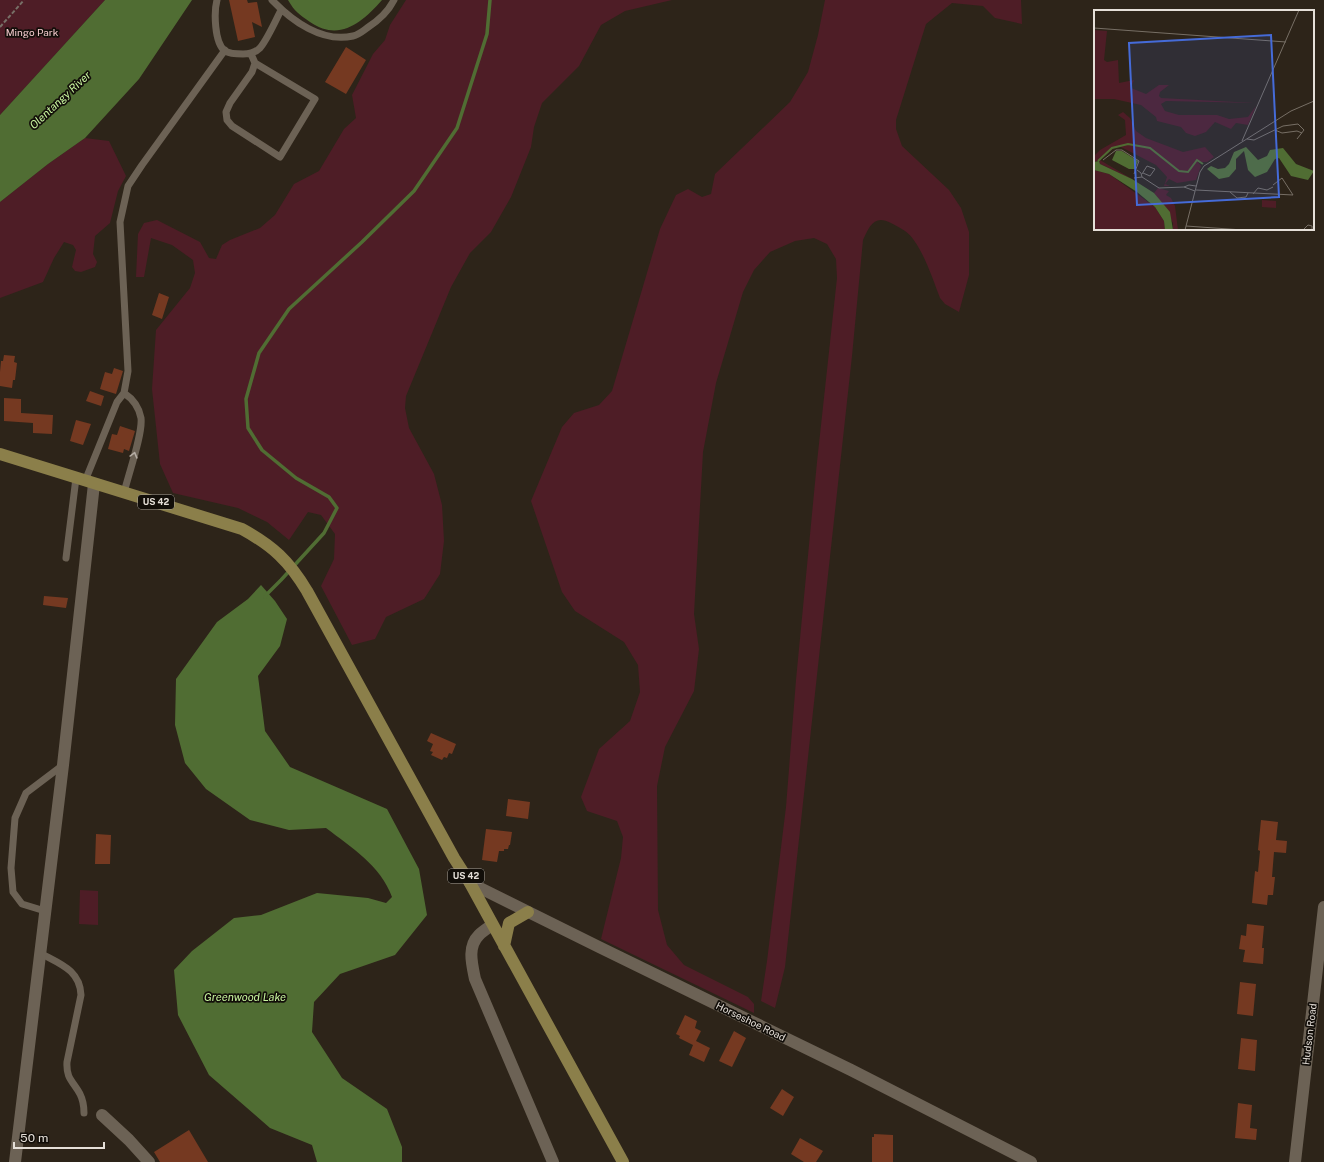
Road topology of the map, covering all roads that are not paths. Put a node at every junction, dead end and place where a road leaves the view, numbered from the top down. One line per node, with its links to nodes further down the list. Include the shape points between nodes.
1 (217, 0): 5 (lane, via 215,23 218,41)
2 (272, 0): 4 (lane)
3 (394, 0): 4 (lane, via 376,22 354,36 336,37 320,34 301,25)
4 (281, 10): 6 (lane, via 260,48)
5 (225, 50): 6 (lane, via 236,54); 8 (lane, via 128,186 120,222 128,371)
6 (252, 54): 7 (lane)
7 (255, 63): 7 (lane, via 315,99 280,157 232,126 227,120 226,112 230,103 252,72)
8 (124, 393): 10 (lane, via 117,402); 11 (lane, one-way to 8, via 141,430 141,417 133,399)
9 (0, 454): 10 (main road, US 42)
10 (85, 481): 11 (main road, US 42); 12 (lane); 13 (street)
11 (124, 493): 14 (main road, US 42, via 242,529 273,549 296,572)
12 (66, 558)
13 (63, 765): 16 (street); 16 (lane, via 26,793 15,818 11,868 13,892 22,904)
14 (470, 883): 17 (street, Horseshoe Road); 18 (main road, US 42)
15 (1324, 906): 28 (street, Hudson Road)
16 (46, 911): 20 (street)
17 (528, 912): 19 (main road, via 509,923); 27 (street, Horseshoe Road, via 851,1070)
18 (492, 925): 19 (main road, US 42); 23 (street, via 478,935 470,953 475,979)
19 (504, 946): 26 (main road, US 42)
20 (40, 953): 21 (lane, via 74,973 79,984 81,995 67,1069 68,1076 83,1099); 24 (street)
21 (84, 1113)
22 (102, 1114): 25 (street)
23 (549, 1159)
24 (16, 1162)
25 (149, 1162)
26 (623, 1162)
27 (1031, 1162)
28 (1295, 1162)

